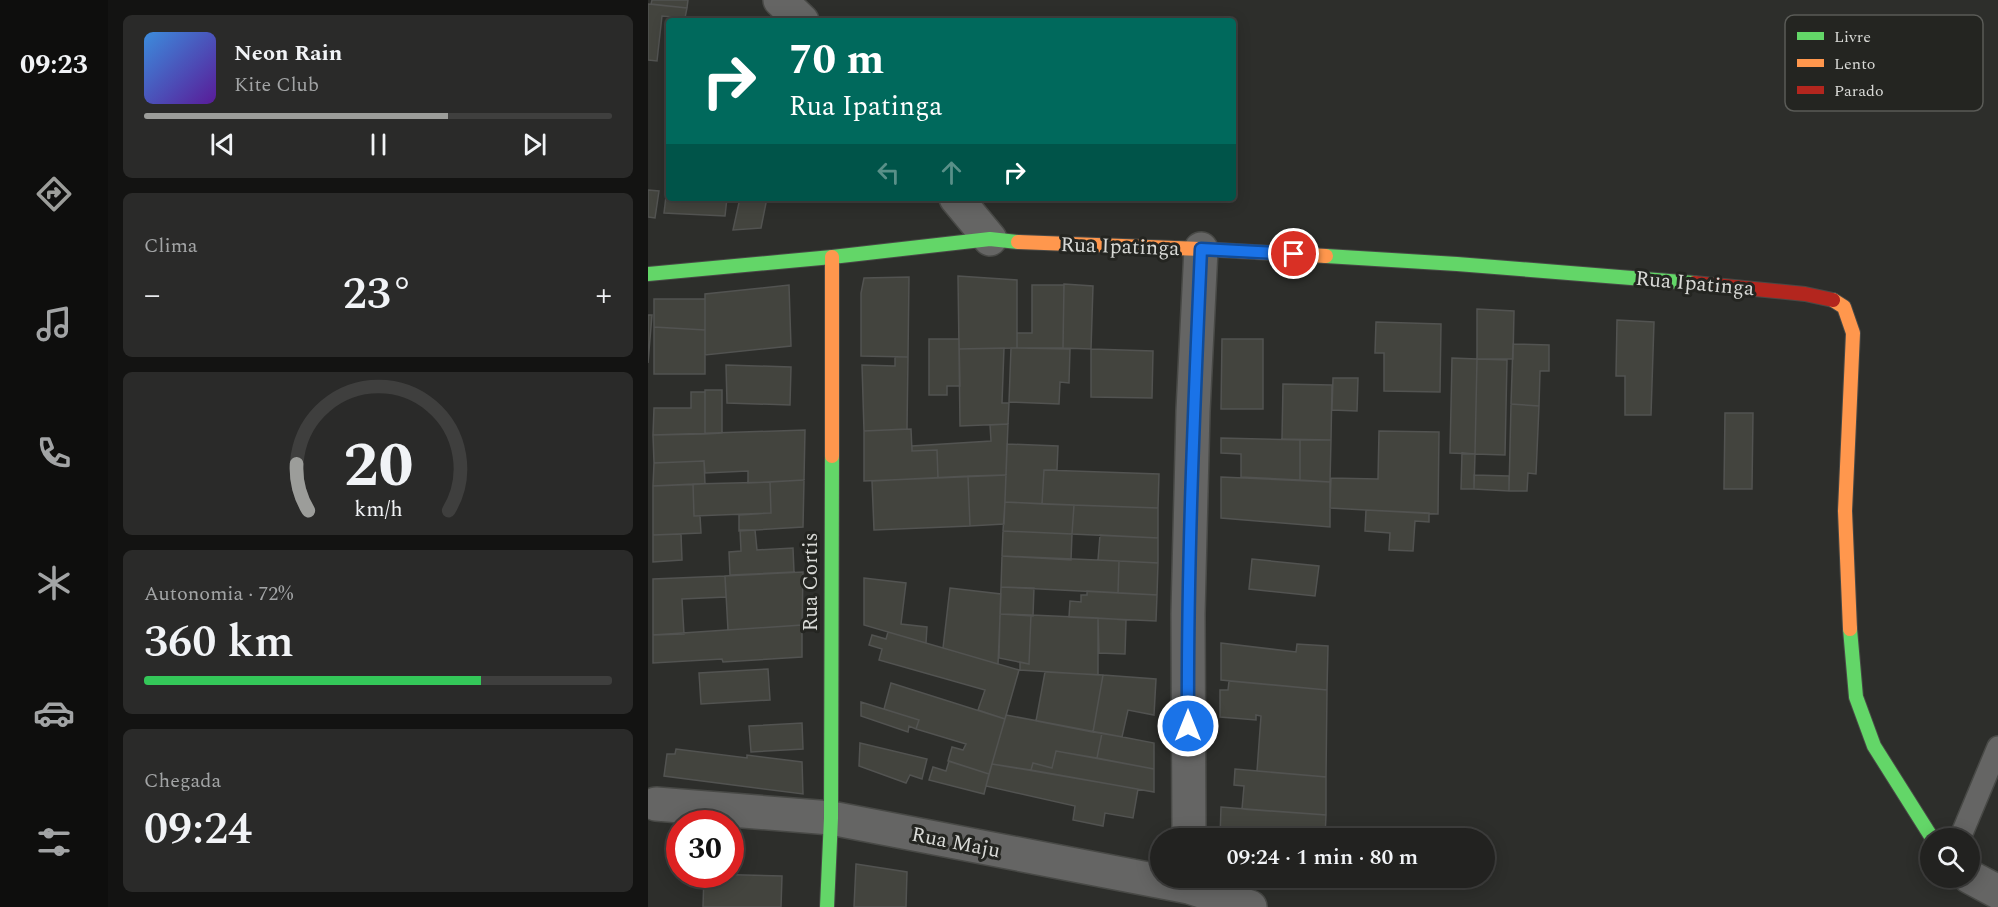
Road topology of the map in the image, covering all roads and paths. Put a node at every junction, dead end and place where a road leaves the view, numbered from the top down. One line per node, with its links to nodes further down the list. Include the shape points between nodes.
1 (780, 0): 2 (street)
2 (799, 18)
3 (958, 201): 4 (street)
4 (990, 239): 5 (street, Rua Ipatinga); 6 (street, Rua Ipatinga)
5 (1201, 249): 11 (street, via 1188,614); 12 (street, Rua Ipatinga, via 1708,284 1804,294 1832,299 1844,307 1852,333 1845,511 1856,697 1874,746)
6 (832, 257): 7 (street, Rua Ipatinga); 10 (street, Rua Cortis)
7 (648, 274)
8 (1998, 747): 13 (lane)
9 (656, 804): 10 (street, Rua Maju)
10 (831, 818): 15 (street, Rua Maju); 17 (street, Rua Cortis)
11 (1189, 828)
12 (1926, 828)
13 (1964, 828)
14 (1980, 882): 16 (street)
15 (1189, 890): 18 (street, Rua Maju)
16 (1998, 892)
17 (827, 907)
18 (1250, 907)

